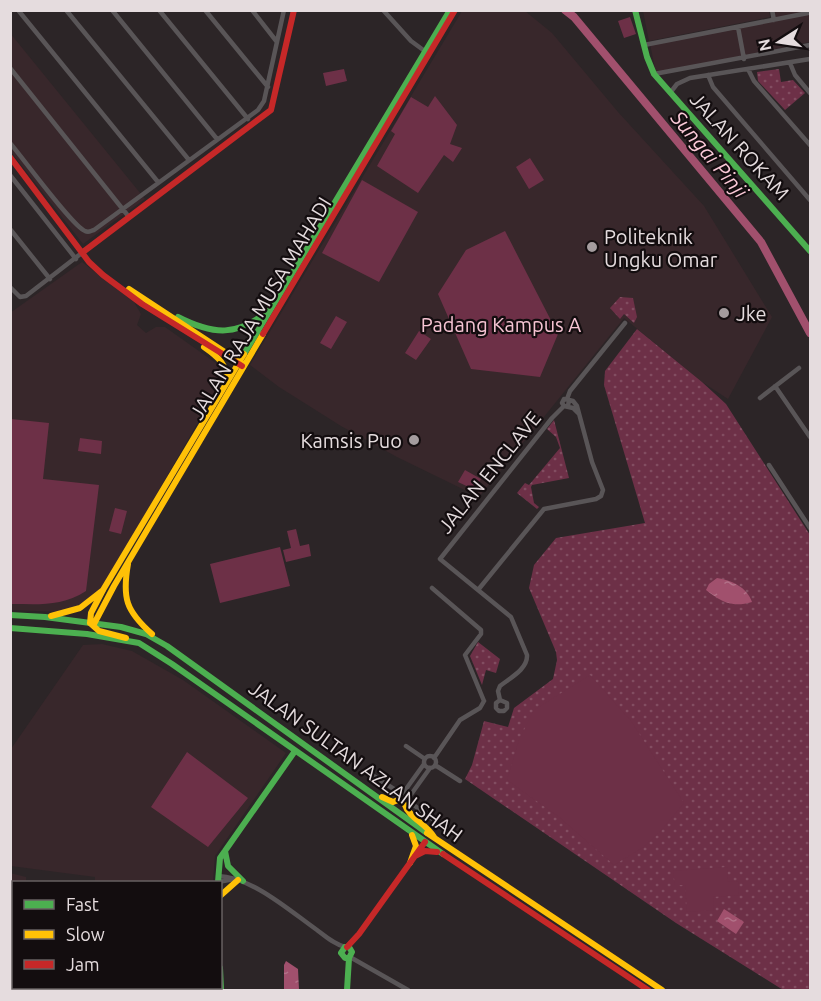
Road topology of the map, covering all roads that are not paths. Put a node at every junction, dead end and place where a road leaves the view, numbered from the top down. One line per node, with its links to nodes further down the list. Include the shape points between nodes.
1 (18, 10): 38 (street)
2 (66, 10): 36 (street)
3 (112, 10): 32 (street)
4 (159, 10): 31 (street)
5 (205, 10): 28 (street)
6 (252, 10): 17 (street)
7 (284, 10): 17 (street)
8 (294, 10): 43 (main road, via 271,110)
9 (383, 10): 20 (street)
10 (450, 10): 20 (main road, JALAN RAJA MUSA MAHADI)
11 (455, 10): 20 (main road, JALAN RAJA MUSA MAHADI)
12 (635, 10): 18 (main road)
13 (772, 10): 15 (street)
14 (809, 14): 15 (street)
15 (774, 20): 16 (street)
16 (738, 27): 18 (street); 21 (street)
17 (277, 42): 28 (street)
18 (644, 45): 26 (main road)
19 (810, 45): 21 (street)
20 (427, 53): 48 (main road, JALAN RAJA MUSA MAHADI)
21 (744, 59): 26 (street)
22 (810, 59): 23 (street, JALAN ROKAM)
23 (790, 63): 25 (street, JALAN ROKAM); 30 (street)
24 (10, 68): 41 (street)
25 (748, 69): 27 (street, JALAN ROKAM); 34 (street)
26 (654, 74): 29 (main road)
27 (708, 75): 29 (street, JALAN ROKAM, via 677,84); 39 (street, via 713,87)
28 (268, 87): 31 (street, via 262,106)
29 (670, 93): 45 (main road, JALAN ROKAM)
30 (810, 93)
31 (248, 118): 32 (street)
32 (218, 140): 36 (street)
33 (10, 143): 40 (street)
34 (810, 145)
35 (10, 157): 42 (main road)
36 (189, 160): 38 (street)
37 (10, 175): 47 (street)
38 (158, 182): 41 (street)
39 (810, 200)
40 (63, 208): 41 (street, via 83,230 90,232); 42 (street)
41 (123, 208): 43 (street)
42 (56, 215): 46 (main road)
43 (129, 217): 46 (main road)
44 (10, 230): 49 (street)
45 (810, 251)
46 (82, 252): 47 (street); 52 (main road); 54 (main road, via 112,282)
47 (76, 259): 49 (street)
48 (300, 267): 51 (main road, JALAN RAJA MUSA MAHADI); 55 (main road, JALAN RAJA MUSA MAHADI)
49 (50, 279): 50 (street, via 23,297)
50 (10, 287)
51 (275, 303): 52 (main road, via 244,327 222,332 201,328); 55 (main road, JALAN RAJA MUSA MAHADI)
52 (160, 310): 55 (main road)
53 (625, 323): 60 (street, JALAN ENCLAVE)
54 (194, 338): 55 (main road); 58 (main road, via 226,368)
55 (242, 364): 58 (main road, JALAN RAJA MUSA MAHADI); 64 (main road, JALAN RAJA MUSA MAHADI)
56 (799, 368): 57 (street)
57 (775, 386): 59 (street); 61 (street)
58 (220, 394): 66 (main road, JALAN RAJA MUSA MAHADI)
59 (760, 398)
60 (567, 403): 67 (street, JALAN ENCLAVE, via 440,559); 67 (street, JALAN ENCLAVE, via 579,415 603,490 601,496 544,509)
61 (810, 437)
62 (769, 465): 63 (street)
63 (810, 528)
64 (128, 564): 70 (main road, JALAN RAJA MUSA MAHADI); 73 (main road, via 123,587 125,603 138,622)
65 (432, 588): 74 (street, via 481,630 465,655)
66 (103, 590): 69 (main road, via 79,609); 70 (main road, JALAN RAJA MUSA MAHADI, via 91,613)
67 (478, 590): 74 (street, via 512,617 527,655 525,666 500,686 497,703)
68 (10, 615): 69 (main road, JALAN SULTAN AZLAN SHAH)
69 (45, 617): 70 (main road, JALAN SULTAN AZLAN SHAH)
70 (92, 624): 71 (main road, via 86,630); 72 (main road, via 99,631); 73 (main road, JALAN SULTAN AZLAN SHAH, via 146,634)
71 (13, 628): 72 (main road, JALAN SULTAN AZLAN SHAH)
72 (139, 643): 76 (main road, JALAN SULTAN AZLAN SHAH)
73 (167, 646): 82 (main road, JALAN SULTAN AZLAN SHAH)
74 (483, 703): 77 (street, via 460,720)
75 (406, 746): 78 (street)
76 (295, 751): 86 (main road, JALAN SULTAN AZLAN SHAH); 89 (main road)
77 (434, 758): 78 (street, via 428,756); 79 (street)
78 (424, 761): 79 (street); 83 (street)
79 (433, 767): 81 (street); 84 (street)
80 (372, 775): 83 (street)
81 (460, 782)
82 (368, 792): 83 (main road, via 390,801); 87 (main road, JALAN SULTAN AZLAN SHAH); 88 (main road, via 372,799 421,834)
83 (400, 797): 84 (street)
84 (406, 801): 85 (street); 87 (main road, via 407,811 429,828)
85 (435, 821)
86 (405, 828): 88 (main road, JALAN SULTAN AZLAN SHAH); 92 (main road, via 416,846)
87 (436, 840): 100 (main road, JALAN SULTAN AZLAN SHAH)
88 (425, 842): 90 (main road); 91 (main road, JALAN SULTAN AZLAN SHAH)
89 (225, 850): 93 (main road, via 220,858); 94 (main road, via 228,866)
90 (415, 856): 91 (main road, via 430,851); 92 (main road)
91 (447, 857): 99 (main road, JALAN SULTAN AZLAN SHAH)
92 (410, 863): 96 (main road)
93 (218, 880): 94 (street)
94 (238, 880): 95 (main road); 96 (street)
95 (222, 894)
96 (347, 953): 97 (main road); 98 (street)
97 (347, 990)
98 (408, 990)
99 (648, 990)
100 (662, 990)

